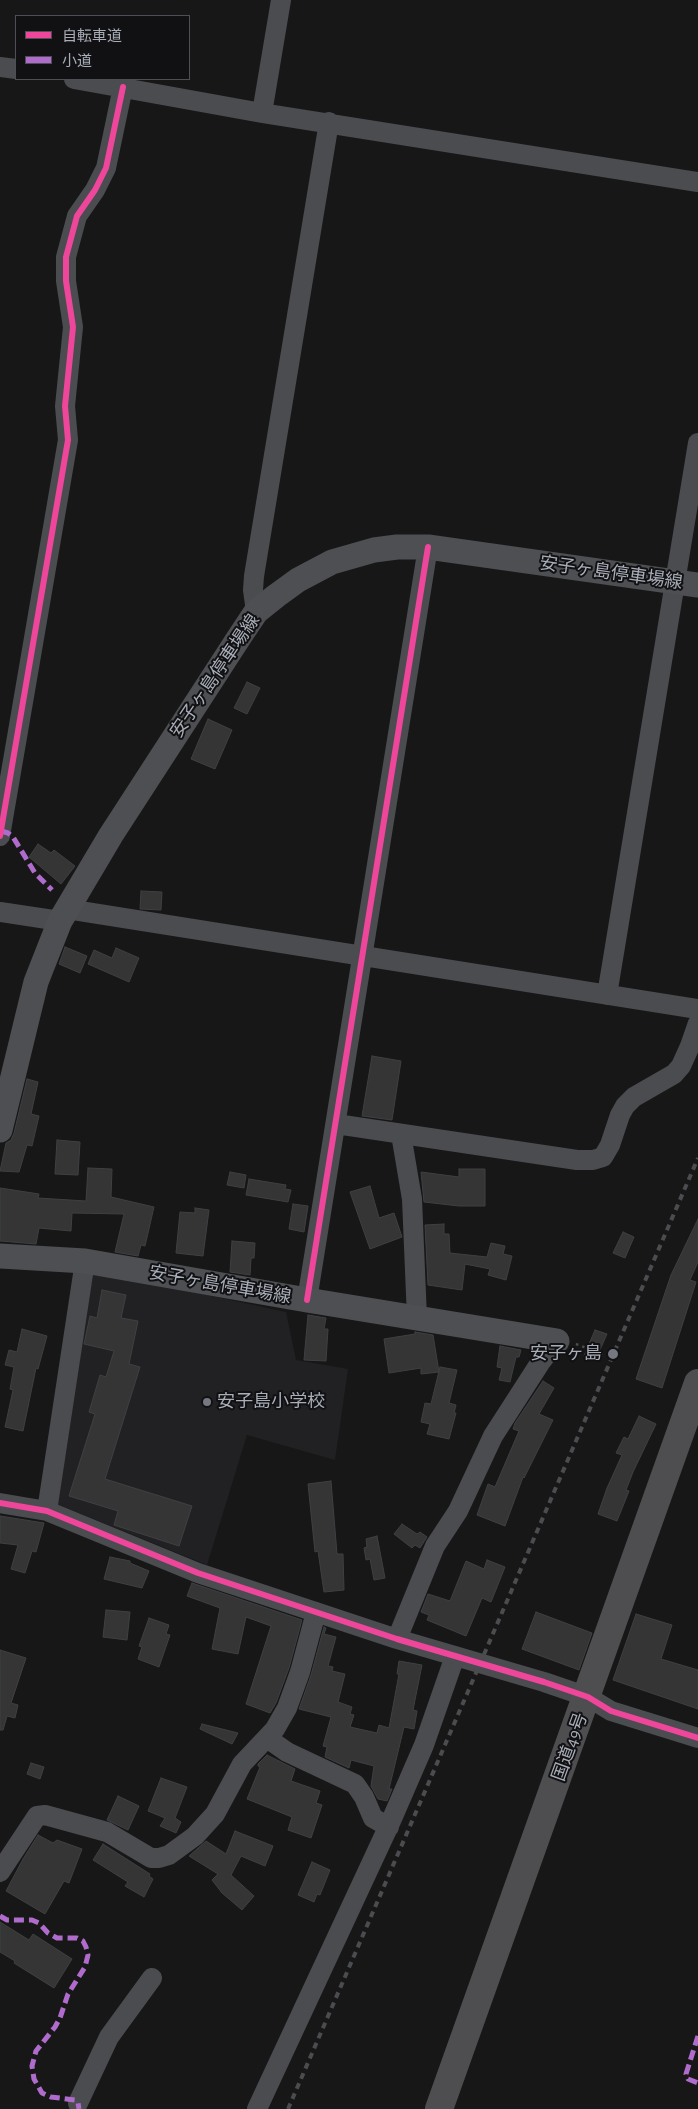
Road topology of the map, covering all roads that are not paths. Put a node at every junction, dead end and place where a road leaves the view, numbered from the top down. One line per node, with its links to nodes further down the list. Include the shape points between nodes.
1 (281, 0): 6 (street)
2 (0, 67): 3 (street)
3 (15, 69)
4 (79, 80): 5 (street)
5 (123, 88): 6 (street); 13 (street, via 106,168 77,216 66,256 73,327 65,406 68,440)
6 (262, 113): 7 (street)
7 (329, 122): 8 (street); 12 (street, via 254,576)
8 (698, 182)
9 (698, 443): 11 (street)
10 (428, 547): 11 (main road, 安子ヶ島停車場線); 12 (main road, 安子ヶ島停車場線, via 374,550 332,562 298,580); 16 (street)
11 (686, 583): 17 (street)
12 (256, 612): 15 (main road, 安子ヶ島停車場線, via 173,737)
13 (0, 836)
14 (0, 912): 15 (street)
15 (63, 915): 16 (street); 21 (main road, 安子ヶ島停車場線, via 36,982)
16 (362, 955): 17 (street); 20 (street)
17 (607, 995): 18 (street)
18 (698, 1009)
19 (698, 1023): 22 (street, via 681,1066 674,1074 634,1097 625,1106 603,1157 577,1160)
20 (336, 1124): 22 (street); 25 (street)
21 (0, 1130)
22 (403, 1134): 26 (street, via 412,1199)
23 (0, 1256): 24 (main road, 安子ヶ島停車場線)
24 (85, 1261): 25 (main road, 安子ヶ島停車場線); 30 (street)
25 (307, 1300): 26 (main road, 安子ヶ島停車場線)
26 (417, 1318): 27 (main road, 安子ヶ島停車場線)
27 (558, 1341): 32 (street, via 493,1436 458,1511 435,1546)
28 (697, 1391): 34 (highway, 国道49号)
29 (0, 1503): 30 (street)
30 (47, 1510): 31 (street, via 198,1573)
31 (316, 1612): 32 (street); 35 (street, via 287,1708)
32 (397, 1639): 33 (street)
33 (455, 1656): 34 (street); 37 (street, via 424,1745)
34 (588, 1697): 36 (street, via 611,1711); 42 (highway, 国道49号)
35 (267, 1738): 37 (street, via 287,1752 355,1784 373,1818); 38 (street, via 242,1764 216,1814 195,1836 169,1855 146,1857 107,1832 42,1815 33,1820)
36 (698, 1738)
37 (388, 1827): 41 (street)
38 (0, 1872)
39 (152, 1978): 40 (street, via 109,2037)
40 (78, 2103)
41 (257, 2109)
42 (439, 2109)

